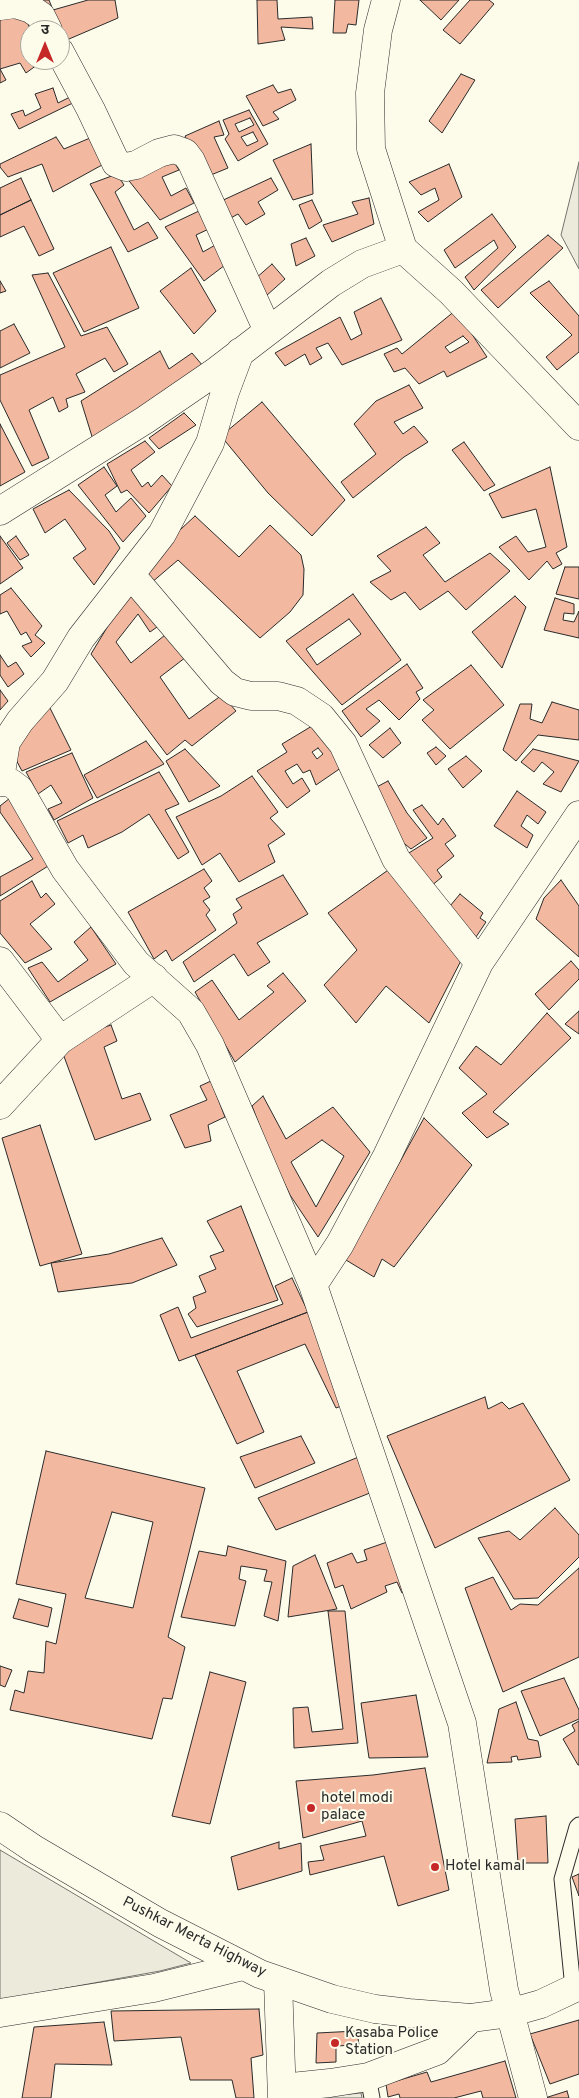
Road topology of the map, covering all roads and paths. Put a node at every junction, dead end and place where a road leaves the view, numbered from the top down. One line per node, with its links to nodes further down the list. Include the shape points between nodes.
1 (386, 0): 5 (main road, via 378,30 370,93 371,149)
2 (0, 6): 3 (main road, via 15,4 31,9)
3 (43, 20)
4 (70, 70): 6 (main road, via 116,163 126,167 136,165 174,149 184,153 191,162)
5 (403, 249): 6 (main road, via 362,264 331,283); 8 (main road, via 451,292)
6 (268, 332): 7 (main road)
7 (240, 352): 9 (main road, via 145,420); 10 (main road, via 210,443 162,534)
8 (579, 426)
9 (0, 511)
10 (131, 575): 11 (main road, via 81,638 55,681 6,742); 14 (main road, via 222,682 235,692 251,696 278,696 297,702 321,717 343,744 396,860)
11 (0, 781): 15 (main road, via 19,789 65,869 136,963)
12 (579, 814): 14 (main road)
13 (0, 960): 16 (main road)
14 (479, 963): 18 (main road, via 386,1156 340,1244)
15 (154, 978): 16 (main road); 18 (main road, via 191,1012 210,1045)
16 (60, 1040): 17 (main road)
17 (0, 1105)
18 (313, 1285): 25 (main road, via 462,1722)
19 (579, 1825): 23 (lane, via 562,1879)
20 (0, 1826): 21 (main road, Pushkar Merta Highway, via 34,1850 160,1923)
21 (243, 1966): 22 (main road, Pushkar Merta Highway); 24 (main road, via 154,1988)
22 (278, 1981): 26 (main road, Pushkar Merta Highway, via 375,2009); 28 (main road)
23 (576, 1987): 25 (main road, Pushkar Merta Highway, via 541,2004)
24 (0, 2013)
25 (509, 2013): 26 (main road, Pushkar Merta Highway); 29 (main road)
26 (471, 2018): 27 (main road, via 438,2050)
27 (370, 2087): 28 (main road, via 330,2083)
28 (282, 2093)
29 (533, 2098)

